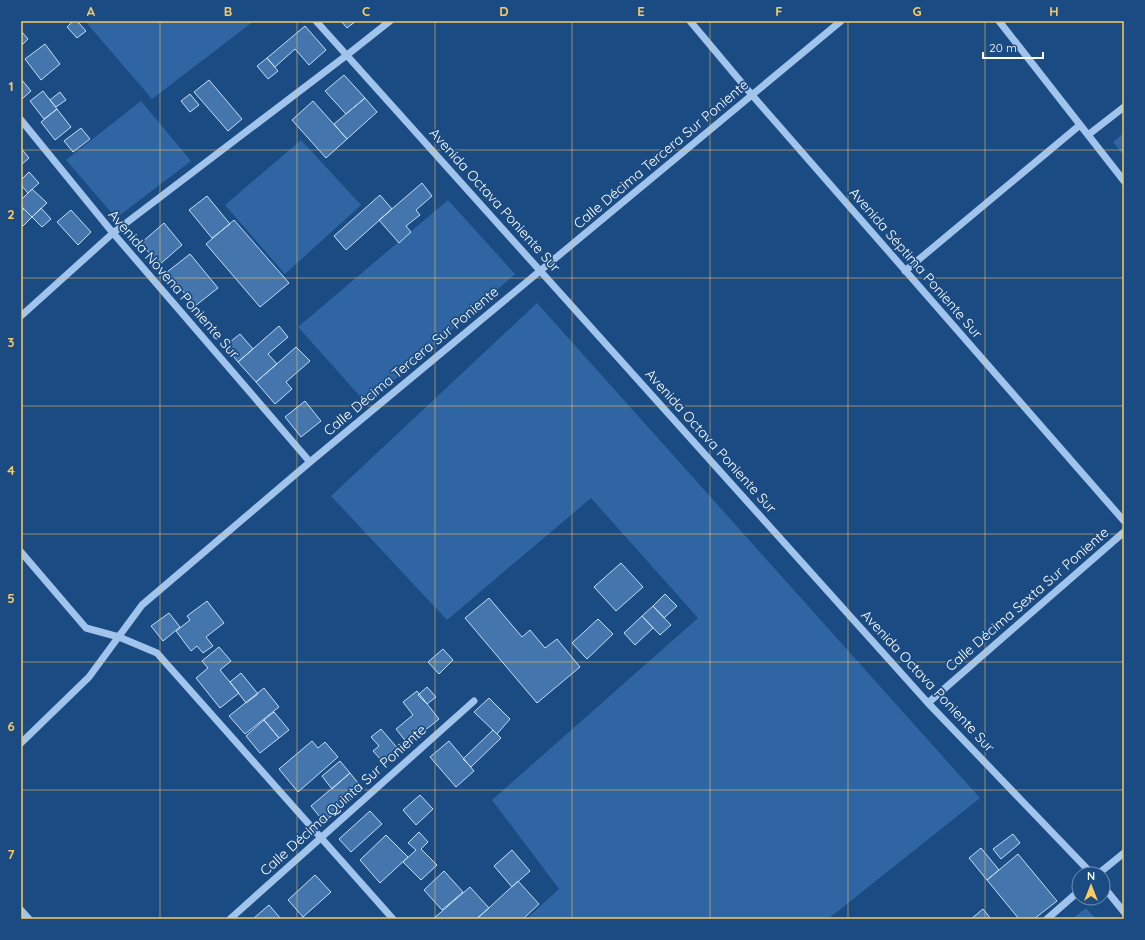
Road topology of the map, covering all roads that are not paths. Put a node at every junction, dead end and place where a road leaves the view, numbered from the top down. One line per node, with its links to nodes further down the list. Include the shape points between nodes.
1 (316, 21): 6 (street, Avenida Octava Poniente Sur)
2 (390, 21): 6 (street)
3 (690, 21): 7 (street, Avenida Séptima Poniente Sur)
4 (841, 21): 7 (street, Calle Décima Tercera Sur Poniente)
5 (999, 21): 10 (street)
6 (347, 56): 13 (street); 14 (street, Avenida Octava Poniente Sur)
7 (752, 95): 14 (street, Calle Décima Tercera Sur Poniente); 15 (street, Avenida Séptima Poniente Sur)
8 (1124, 107): 11 (street)
9 (21, 120): 13 (street, Avenida Novena Poniente Sur)
10 (1080, 125): 11 (street); 15 (street)
11 (1088, 135): 12 (street)
12 (1124, 181)
13 (113, 233): 16 (street); 17 (street, Avenida Novena Poniente Sur)
14 (540, 271): 17 (street, Calle Décima Tercera Sur Poniente); 23 (street, Avenida Octava Poniente Sur)
15 (905, 271): 18 (street, Avenida Séptima Poniente Sur)
16 (21, 316)
17 (310, 462): 21 (street, Calle Décima Tercera Sur Poniente, via 142,605)
18 (1124, 521)
19 (1124, 532): 23 (street, Calle Décima Sexta Sur Poniente)
20 (21, 552): 21 (street, via 86,628)
21 (119, 637): 24 (street, Calle Décima Tercera Sur Poniente, via 89,677); 25 (street, via 157,653)
22 (474, 701): 25 (street, Calle Décima Quinta Sur Poniente)
23 (928, 702): 27 (street, Avenida Octava Poniente Sur)
24 (21, 743)
25 (320, 837): 34 (street, Calle Décima Quinta Sur Poniente); 35 (street)
26 (1124, 852): 28 (street)
27 (1084, 866)
28 (1107, 866)
29 (1111, 896): 32 (street)
30 (1071, 898): 36 (street)
31 (21, 910): 33 (street)
32 (1124, 912)
33 (29, 919)
34 (230, 919)
35 (393, 919)
36 (1047, 919)

